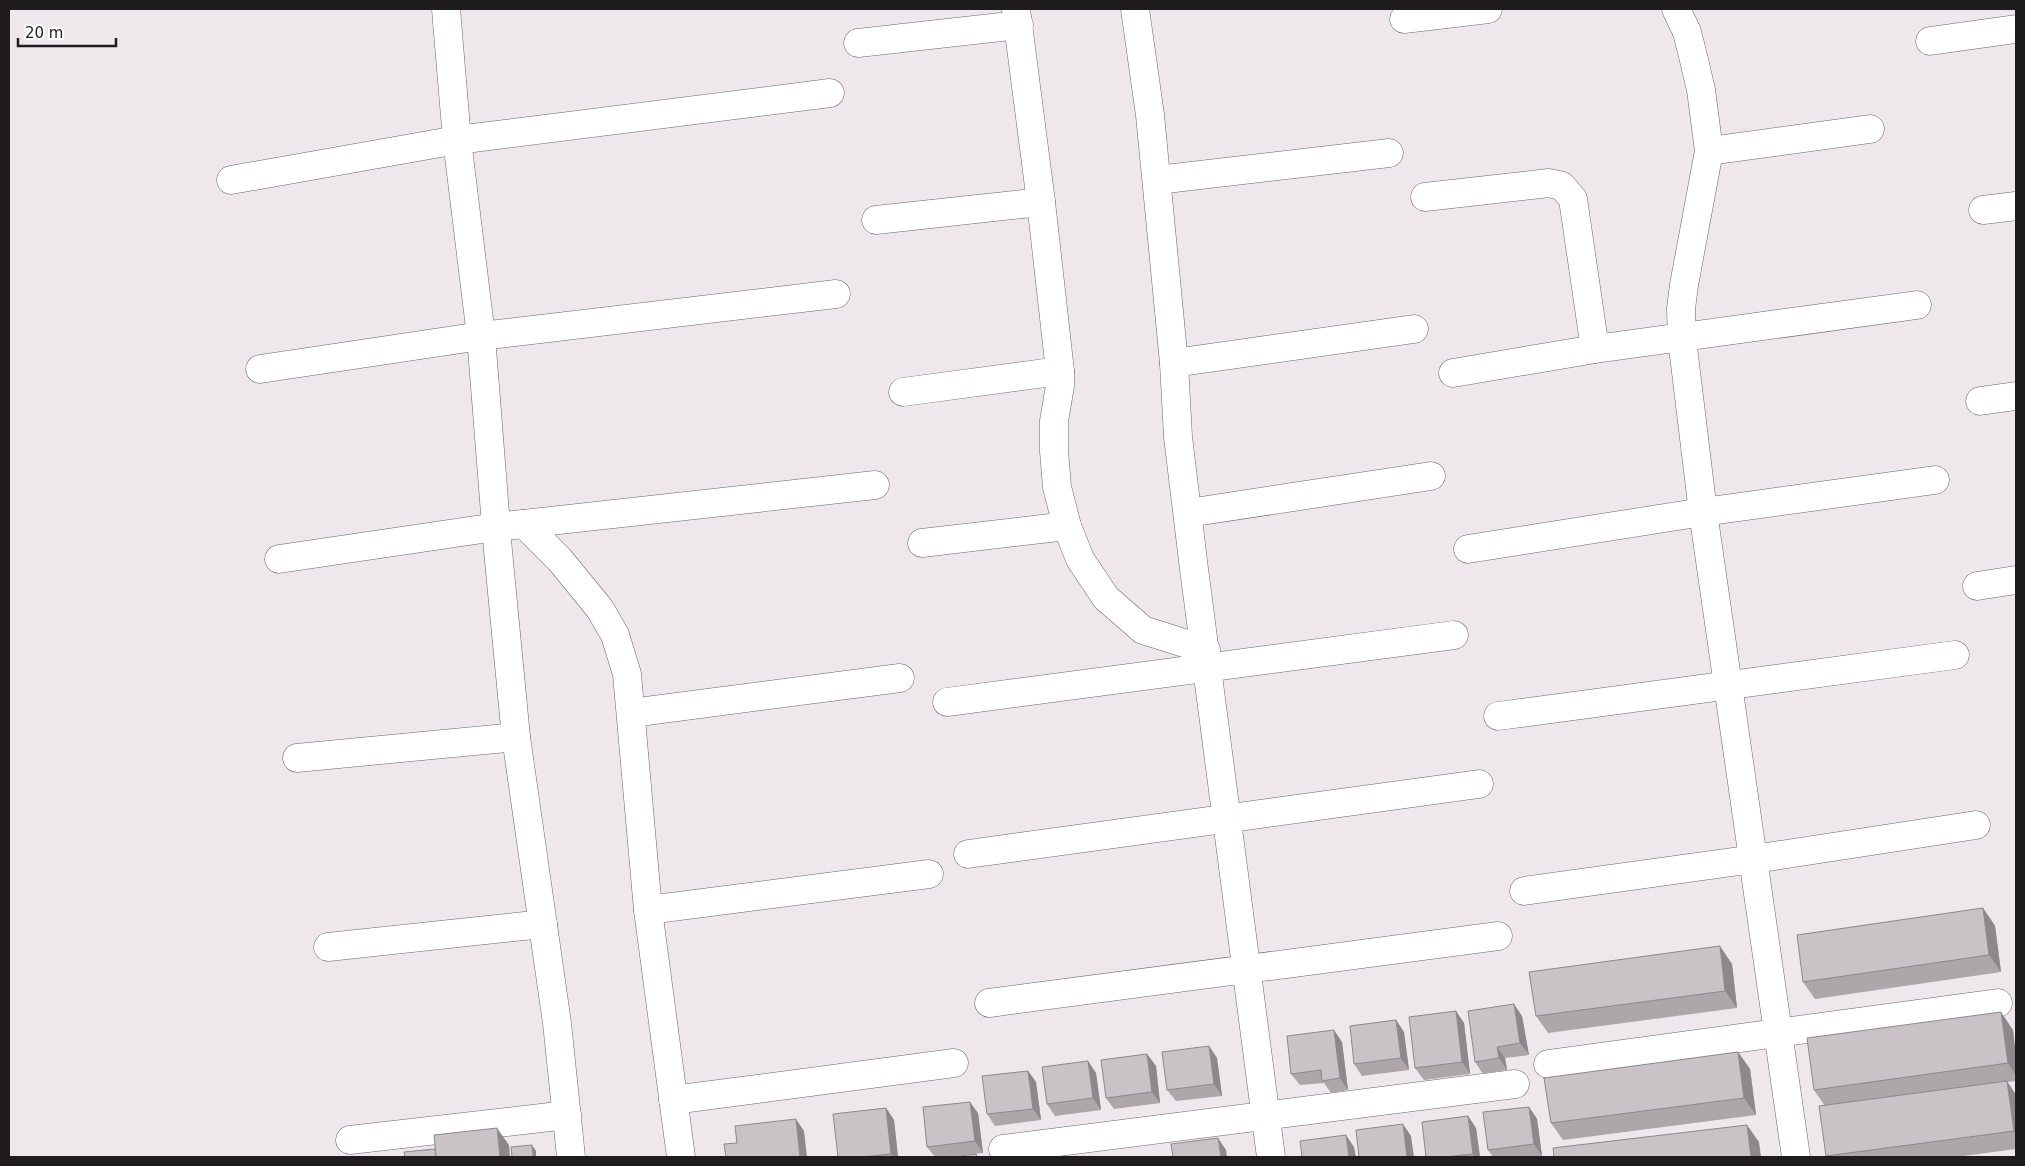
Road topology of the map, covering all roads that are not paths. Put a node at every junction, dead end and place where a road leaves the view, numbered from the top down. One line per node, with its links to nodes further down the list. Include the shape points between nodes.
1 (446, 9): 12 (street)
2 (1135, 9): 16 (street)
3 (1488, 9): 6 (street)
4 (1676, 9): 13 (street, via 1687,32 1699,83)
5 (1018, 17): 9 (street); 18 (street)
6 (1404, 19)
7 (2016, 29): 8 (street)
8 (1930, 41)
9 (858, 43)
10 (830, 93): 12 (street)
11 (1870, 129): 13 (street)
12 (457, 140): 15 (street); 25 (street)
13 (1709, 151): 26 (street, via 1684,285)
14 (1389, 153): 16 (street)
15 (230, 180)
16 (1157, 180): 28 (street)
17 (1425, 197): 27 (street, via 1549,183 1562,186 1573,199)
18 (1041, 202): 21 (street); 30 (street)
19 (2016, 206): 20 (street)
20 (1983, 210)
21 (876, 220)
22 (836, 294): 25 (street)
23 (1917, 305): 26 (street)
24 (1414, 329): 28 (street)
25 (481, 336): 29 (street); 42 (street)
26 (1682, 339): 27 (street); 38 (street)
27 (1596, 349): 31 (street)
28 (1174, 363): 39 (street, via 1178,437)
29 (260, 369)
30 (1060, 371): 32 (street); 41 (street, via 1054,451 1057,487)
31 (1453, 373)
32 (903, 392)
33 (2016, 396): 34 (street)
34 (1980, 401)
35 (1431, 476): 39 (street)
36 (1935, 480): 38 (street)
37 (876, 485): 40 (street)
38 (1703, 512): 44 (street); 52 (street)
39 (1188, 513): 50 (street)
40 (524, 524): 42 (street); 54 (street, via 560,560 600,609 615,635 627,674)
41 (1067, 526): 43 (street); 50 (street, via 1080,559 1106,598 1143,630)
42 (496, 527): 45 (street); 56 (street)
43 (922, 543)
44 (1468, 550)
45 (279, 559)
46 (2016, 580): 47 (street)
47 (1977, 586)
48 (1454, 634): 50 (street)
49 (1955, 654): 52 (street)
50 (1207, 659): 53 (street); 59 (street)
51 (900, 678): 54 (street)
52 (1729, 685): 55 (street); 62 (street)
53 (946, 702)
54 (631, 713): 65 (street)
55 (1498, 716)
56 (516, 738): 57 (street); 66 (street)
57 (297, 758)
58 (1479, 784): 59 (street)
59 (1226, 819): 61 (street); 69 (street)
60 (1976, 825): 62 (street)
61 (968, 854)
62 (1754, 859): 64 (street); 72 (street)
63 (929, 874): 65 (street)
64 (1524, 892)
65 (648, 910): 76 (street)
66 (543, 924): 68 (street); 77 (street)
67 (1498, 936): 69 (street)
68 (328, 947)
69 (1247, 969): 70 (street); 78 (street)
70 (989, 1002)
71 (1998, 1003): 72 (street)
72 (1779, 1032): 74 (street); 84 (street)
73 (954, 1063): 76 (street)
74 (1548, 1064)
75 (1515, 1084): 78 (street)
76 (674, 1100): 82 (street)
77 (567, 1115): 79 (street); 81 (street)
78 (1265, 1116): 80 (street); 83 (street)
79 (350, 1140)
80 (1003, 1149)
81 (571, 1157)
82 (681, 1157)
83 (1271, 1157)
84 (1796, 1157)

